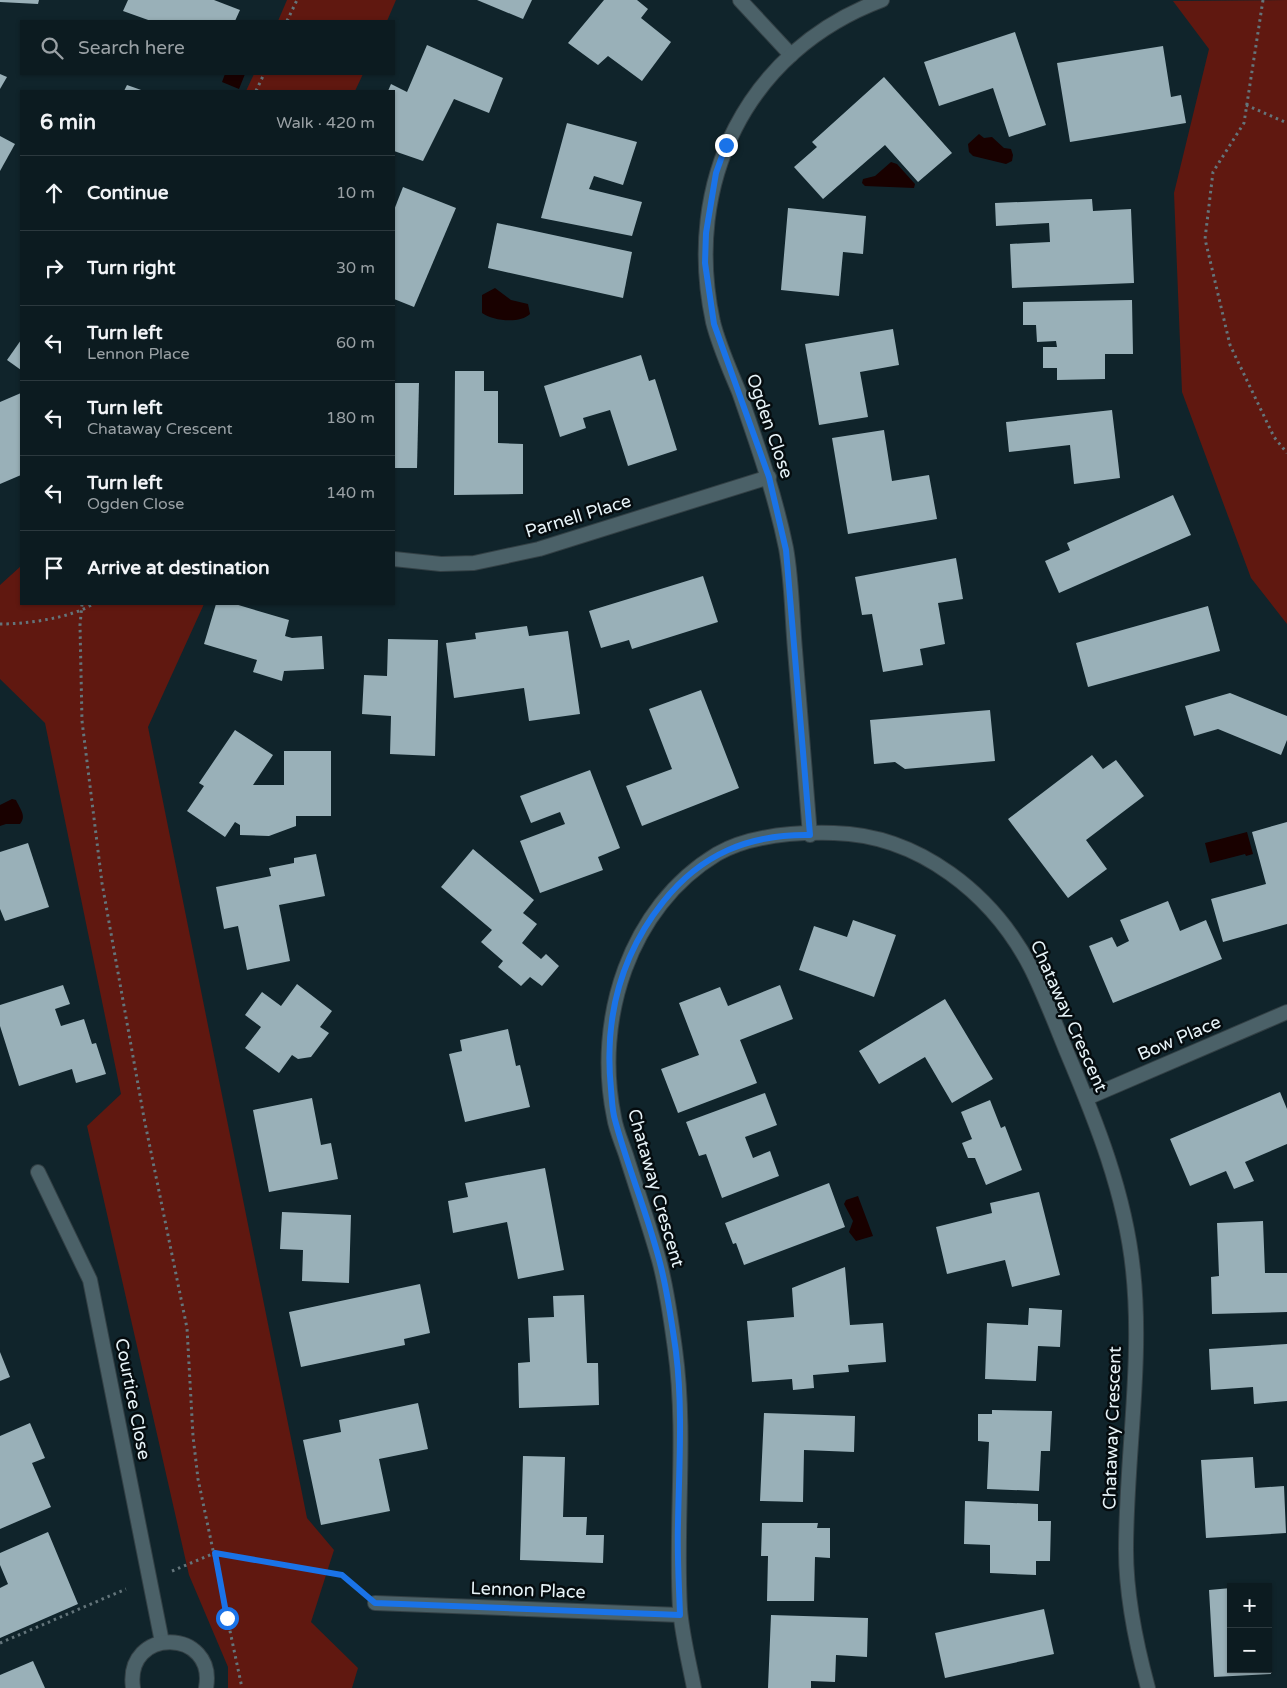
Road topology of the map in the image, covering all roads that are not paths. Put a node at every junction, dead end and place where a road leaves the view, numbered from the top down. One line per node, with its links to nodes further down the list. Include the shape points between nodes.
1 (740, 0): 3 (street)
2 (882, 0): 3 (street, Ogden Close, via 858,9 812,37)
3 (791, 55): 4 (street, Ogden Close, via 754,95 726,145 716,173 706,233 705,263 714,324)
4 (769, 477): 5 (street, Parnell Place, via 539,549 474,563 441,564); 6 (street, Ogden Close, via 790,581)
5 (395, 559)
6 (810, 835): 8 (street, Chataway Crescent, via 835,833 887,841 936,862 980,898 1017,943 1032,970); 11 (street, Chataway Crescent, via 786,835 739,844 717,854 677,884 644,925 632,950 622,976 610,1031 608,1060 614,1118 661,1267 676,1353 681,1440 678,1527)
7 (1287, 1012): 8 (street, Bow Place)
8 (1087, 1098): 16 (street, Chataway Crescent, via 1120,1191 1134,1271 1135,1352 1126,1554 1136,1642)
9 (38, 1172): 12 (street, Courtice Close, via 90,1280)
10 (375, 1603): 11 (street, Lennon Place)
11 (680, 1615): 15 (street, Chataway Crescent)
12 (162, 1642): 13 (street, via 138,1658 132,1677); 14 (street, via 182,1643 198,1654 207,1671)
13 (133, 1688)
14 (206, 1688)
15 (694, 1688)
16 (1148, 1688)

